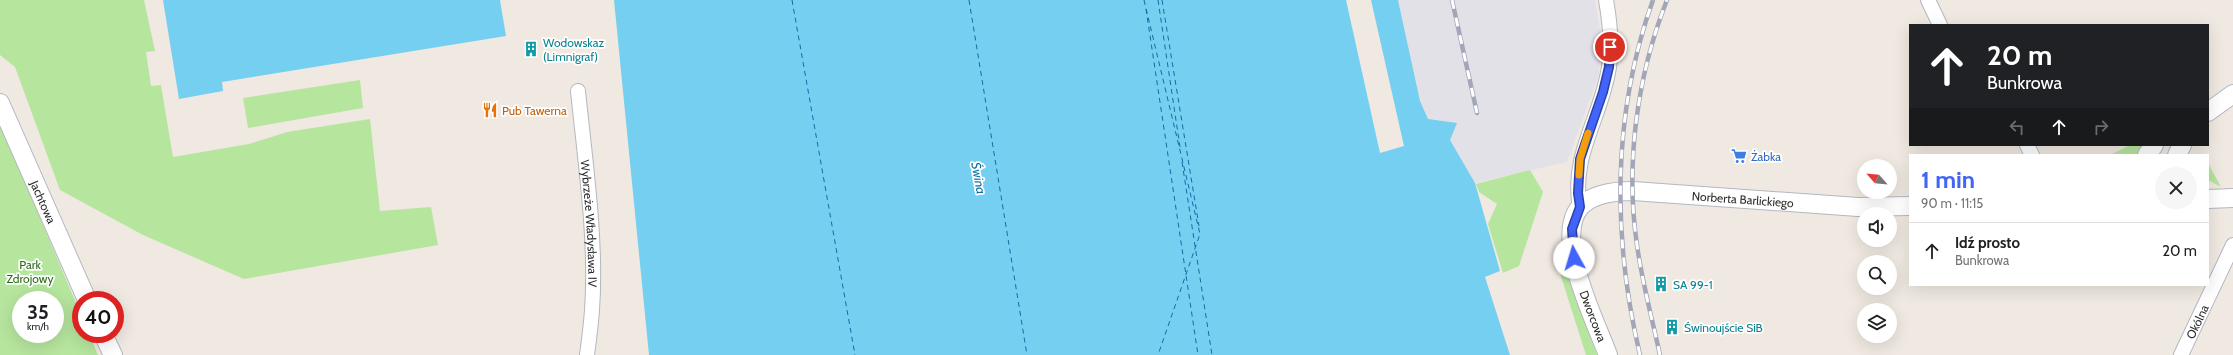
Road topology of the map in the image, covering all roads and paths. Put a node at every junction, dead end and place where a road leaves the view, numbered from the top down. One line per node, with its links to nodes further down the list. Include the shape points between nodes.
1 (1606, 0): 9 (street, via 1609,18 1609,67 1580,159)
2 (1928, 0): 3 (street)
3 (1940, 24)
4 (578, 92): 14 (street, Wybrzeże Władysława IV, via 588,186 592,260 592,309)
5 (2233, 94): 7 (street)
6 (0, 103): 11 (street, Jachtowa)
7 (2209, 111)
8 (1909, 206): 9 (street, Norberta Barlickiego, via 1858,207 1633,190 1599,196)
9 (1580, 207): 15 (street, Dworcowa, via 1572,229 1576,272)
10 (2233, 246): 16 (street, Okólna)
11 (83, 291)
12 (107, 343): 13 (street)
13 (113, 355)
14 (587, 355)
15 (1608, 355)
16 (2181, 355)

